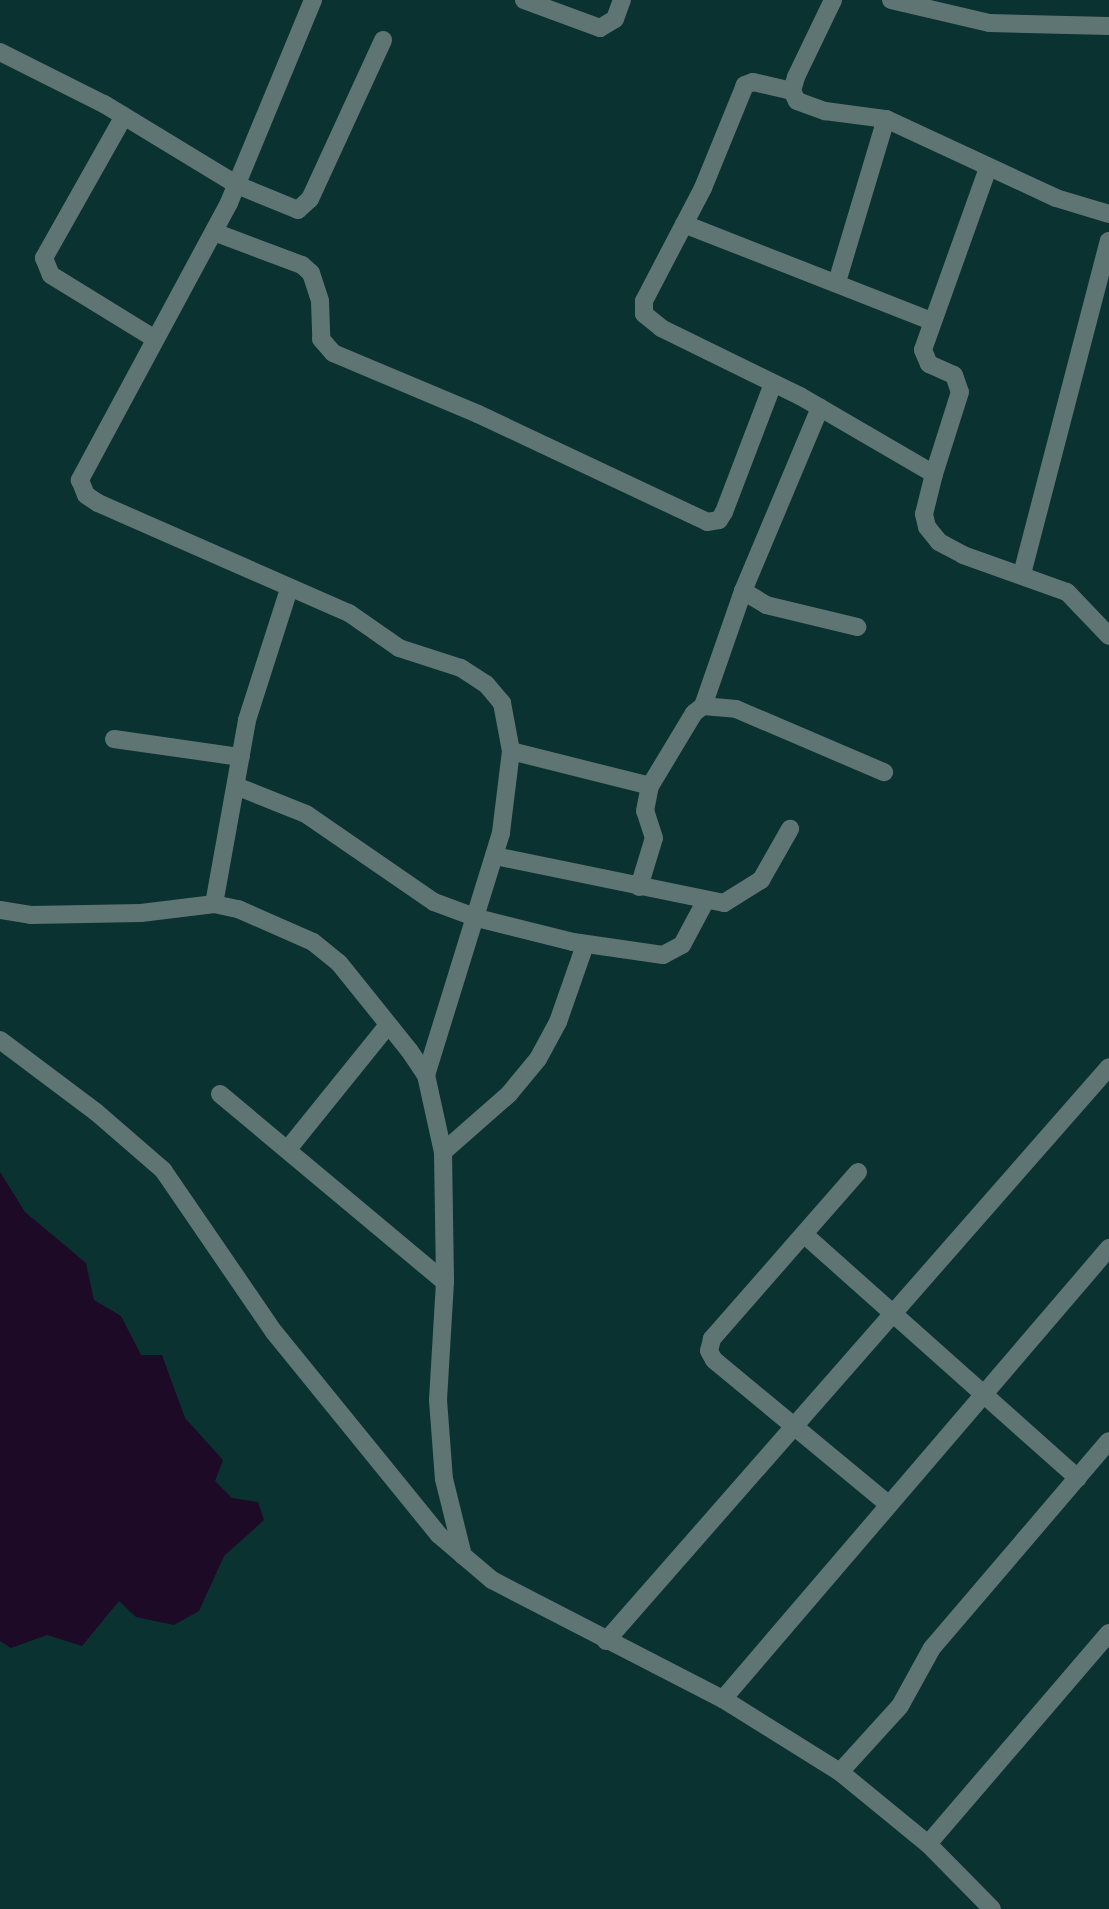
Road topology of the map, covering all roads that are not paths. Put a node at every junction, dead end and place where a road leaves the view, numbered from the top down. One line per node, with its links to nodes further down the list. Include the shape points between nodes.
1 (313, 0): 13 (street)
2 (524, 0): 3 (street, via 600,28 615,19)
3 (622, 0)
4 (833, 0): 9 (street)
5 (891, 0): 6 (street, via 989,23)
6 (1109, 26)
7 (383, 40): 13 (street, via 304,206 291,209)
8 (0, 52): 10 (street)
9 (792, 90): 11 (street, via 804,105); 15 (street, via 753,82 745,85)
10 (124, 116): 13 (street); 20 (street, via 44,258 56,279)
11 (886, 119): 12 (street); 18 (street)
12 (988, 168): 14 (street, via 1056,198); 19 (street)
13 (237, 185): 16 (street)
14 (1109, 214)
15 (684, 224): 18 (street); 21 (street, via 644,301 644,314 661,328)
16 (214, 232): 20 (street); 21 (street, via 302,265 312,273 320,301 321,339 342,359 478,414 707,522 719,520 724,512)
17 (1109, 241): 24 (street)
18 (837, 282): 19 (street)
19 (932, 320): 23 (street, via 924,358 954,375 960,392)
20 (155, 339): 25 (street, via 83,470 81,488 98,503)
21 (773, 384): 22 (street)
22 (820, 408): 23 (street); 26 (street)
23 (934, 474): 24 (street, via 924,514 939,542)
24 (1022, 575): 28 (street, via 1080,600)
25 (289, 589): 31 (street, via 349,613 399,648 461,668 486,684 505,712); 32 (street, via 262,667)
26 (743, 591): 27 (street, via 766,605); 29 (street)
27 (857, 627)
28 (1109, 636)
29 (703, 706): 33 (street, via 736,709); 35 (street, via 694,713)
30 (114, 739): 32 (street)
31 (511, 751): 35 (street); 37 (street)
32 (241, 757): 34 (street)
33 (884, 772)
34 (236, 786): 40 (street); 42 (street, via 306,814 400,882 434,902)
35 (650, 786): 38 (street, via 645,811 654,838)
36 (790, 830): 39 (street, via 750,891 724,903)
37 (495, 856): 38 (street); 42 (street)
38 (639, 887): 39 (street)
39 (705, 902): 43 (street, via 682,945 663,955)
40 (214, 904): 41 (street, via 141,913 31,915); 44 (street, via 249,913 313,942 339,963)
41 (0, 910)
42 (477, 918): 43 (street); 47 (street)
43 (585, 944): 50 (street, via 558,1022 538,1059 509,1094)
44 (388, 1025): 47 (street); 49 (street)
45 (0, 1040): 61 (street, via 96,1112 163,1170 274,1332 439,1535)
46 (1109, 1067): 55 (street)
47 (426, 1075): 50 (street)
48 (220, 1094): 49 (street)
49 (288, 1149): 54 (street, via 359,1214)
50 (443, 1152): 54 (street)
51 (858, 1172): 52 (street)
52 (806, 1236): 55 (street); 57 (street, via 712,1339 709,1351 714,1360)
53 (1109, 1248): 56 (street)
54 (445, 1282): 61 (street, via 438,1400 444,1479)
55 (891, 1316): 56 (street); 57 (street)
56 (983, 1395): 59 (street); 60 (street)
57 (795, 1424): 60 (street); 63 (street)
58 (1109, 1441): 59 (street)
59 (1078, 1478): 65 (street, via 932,1648 900,1706)
60 (889, 1505): 64 (street)
61 (463, 1556): 63 (street, via 492,1580)
62 (1109, 1633): 66 (street)
63 (606, 1641): 64 (street)
64 (723, 1699): 65 (street)
65 (840, 1772): 66 (street)
66 (928, 1844): 67 (street)
67 (992, 1909)

